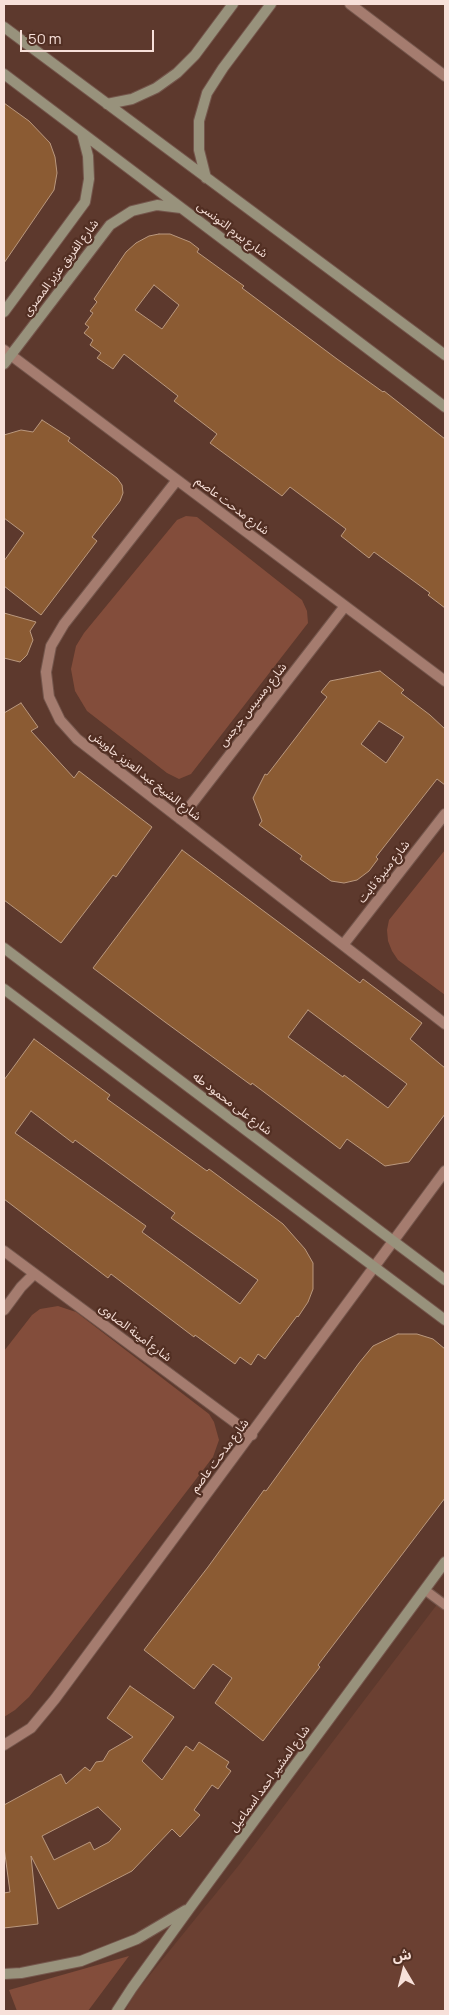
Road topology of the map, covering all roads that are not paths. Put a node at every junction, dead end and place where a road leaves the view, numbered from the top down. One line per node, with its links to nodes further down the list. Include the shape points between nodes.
1 (233, 4): 7 (street, via 195,55 177,73 132,99)
2 (271, 4): 9 (street, via 222,68 208,93 200,121 199,150)
3 (350, 4): 6 (street)
4 (4, 27): 7 (street)
5 (4, 74): 8 (street, شارع بيرم التونسى)
6 (445, 76)
7 (107, 104): 9 (street)
8 (82, 133): 10 (street, شارع بيرم التونسى); 11 (street, شارع الفريق عزيز المصرى, via 88,156 85,202)
9 (206, 178): 13 (street)
10 (182, 208): 12 (street, شارع الفريق عزيز المصرى, via 148,207 132,211 110,224); 15 (street, شارع بيرم التونسى)
11 (4, 312)
12 (7, 352): 14 (street, شارع الفريق عزيز المصرى); 16 (street, شارع مدحت عاصم)
13 (445, 354)
14 (4, 364)
15 (445, 407)
16 (177, 480): 17 (street, شارع مدحت عاصم); 20 (street, شارع الشيخ عبد العزيز جاويش, via 64,624 51,646 46,672 49,697 65,727)
17 (345, 606): 18 (street, شارع مدحت عاصم); 20 (street, شارع رمسيس جرجس)
18 (445, 681)
19 (445, 814): 21 (street, شارع منيرة ثابت)
20 (180, 819): 21 (street, شارع الشيخ عبد العزيز جاويش)
21 (343, 945): 24 (street, شارع الشيخ عبد العزيز جاويش)
22 (4, 948): 26 (street, شارع على محمود طه)
23 (4, 989): 28 (street)
24 (445, 1024)
25 (445, 1171): 26 (street, شارع مدحت عاصم)
26 (393, 1241): 28 (street, شارع مدحت عاصم); 30 (street, شارع على محمود طه)
27 (4, 1251): 29 (street, شارع أمينة الصاوى)
28 (374, 1267): 32 (street); 33 (street, شارع مدحت عاصم)
29 (34, 1274): 31 (street); 33 (street, شارع أمينة الصاوى)
30 (445, 1280)
31 (4, 1310)
32 (445, 1320)
33 (252, 1435): 37 (street, شارع مدحت عاصم, via 55,1699 31,1728)
34 (445, 1562): 35 (street, شارع المشير احمد اسماعيل)
35 (425, 1590): 36 (lane); 38 (street, شارع المشير احمد اسماعيل)
36 (445, 1605)
37 (4, 1745)
38 (189, 1909): 39 (street, via 137,1939 81,1961); 40 (street, شارع المشير احمد اسماعيل)
39 (4, 1974)
40 (117, 2011)

